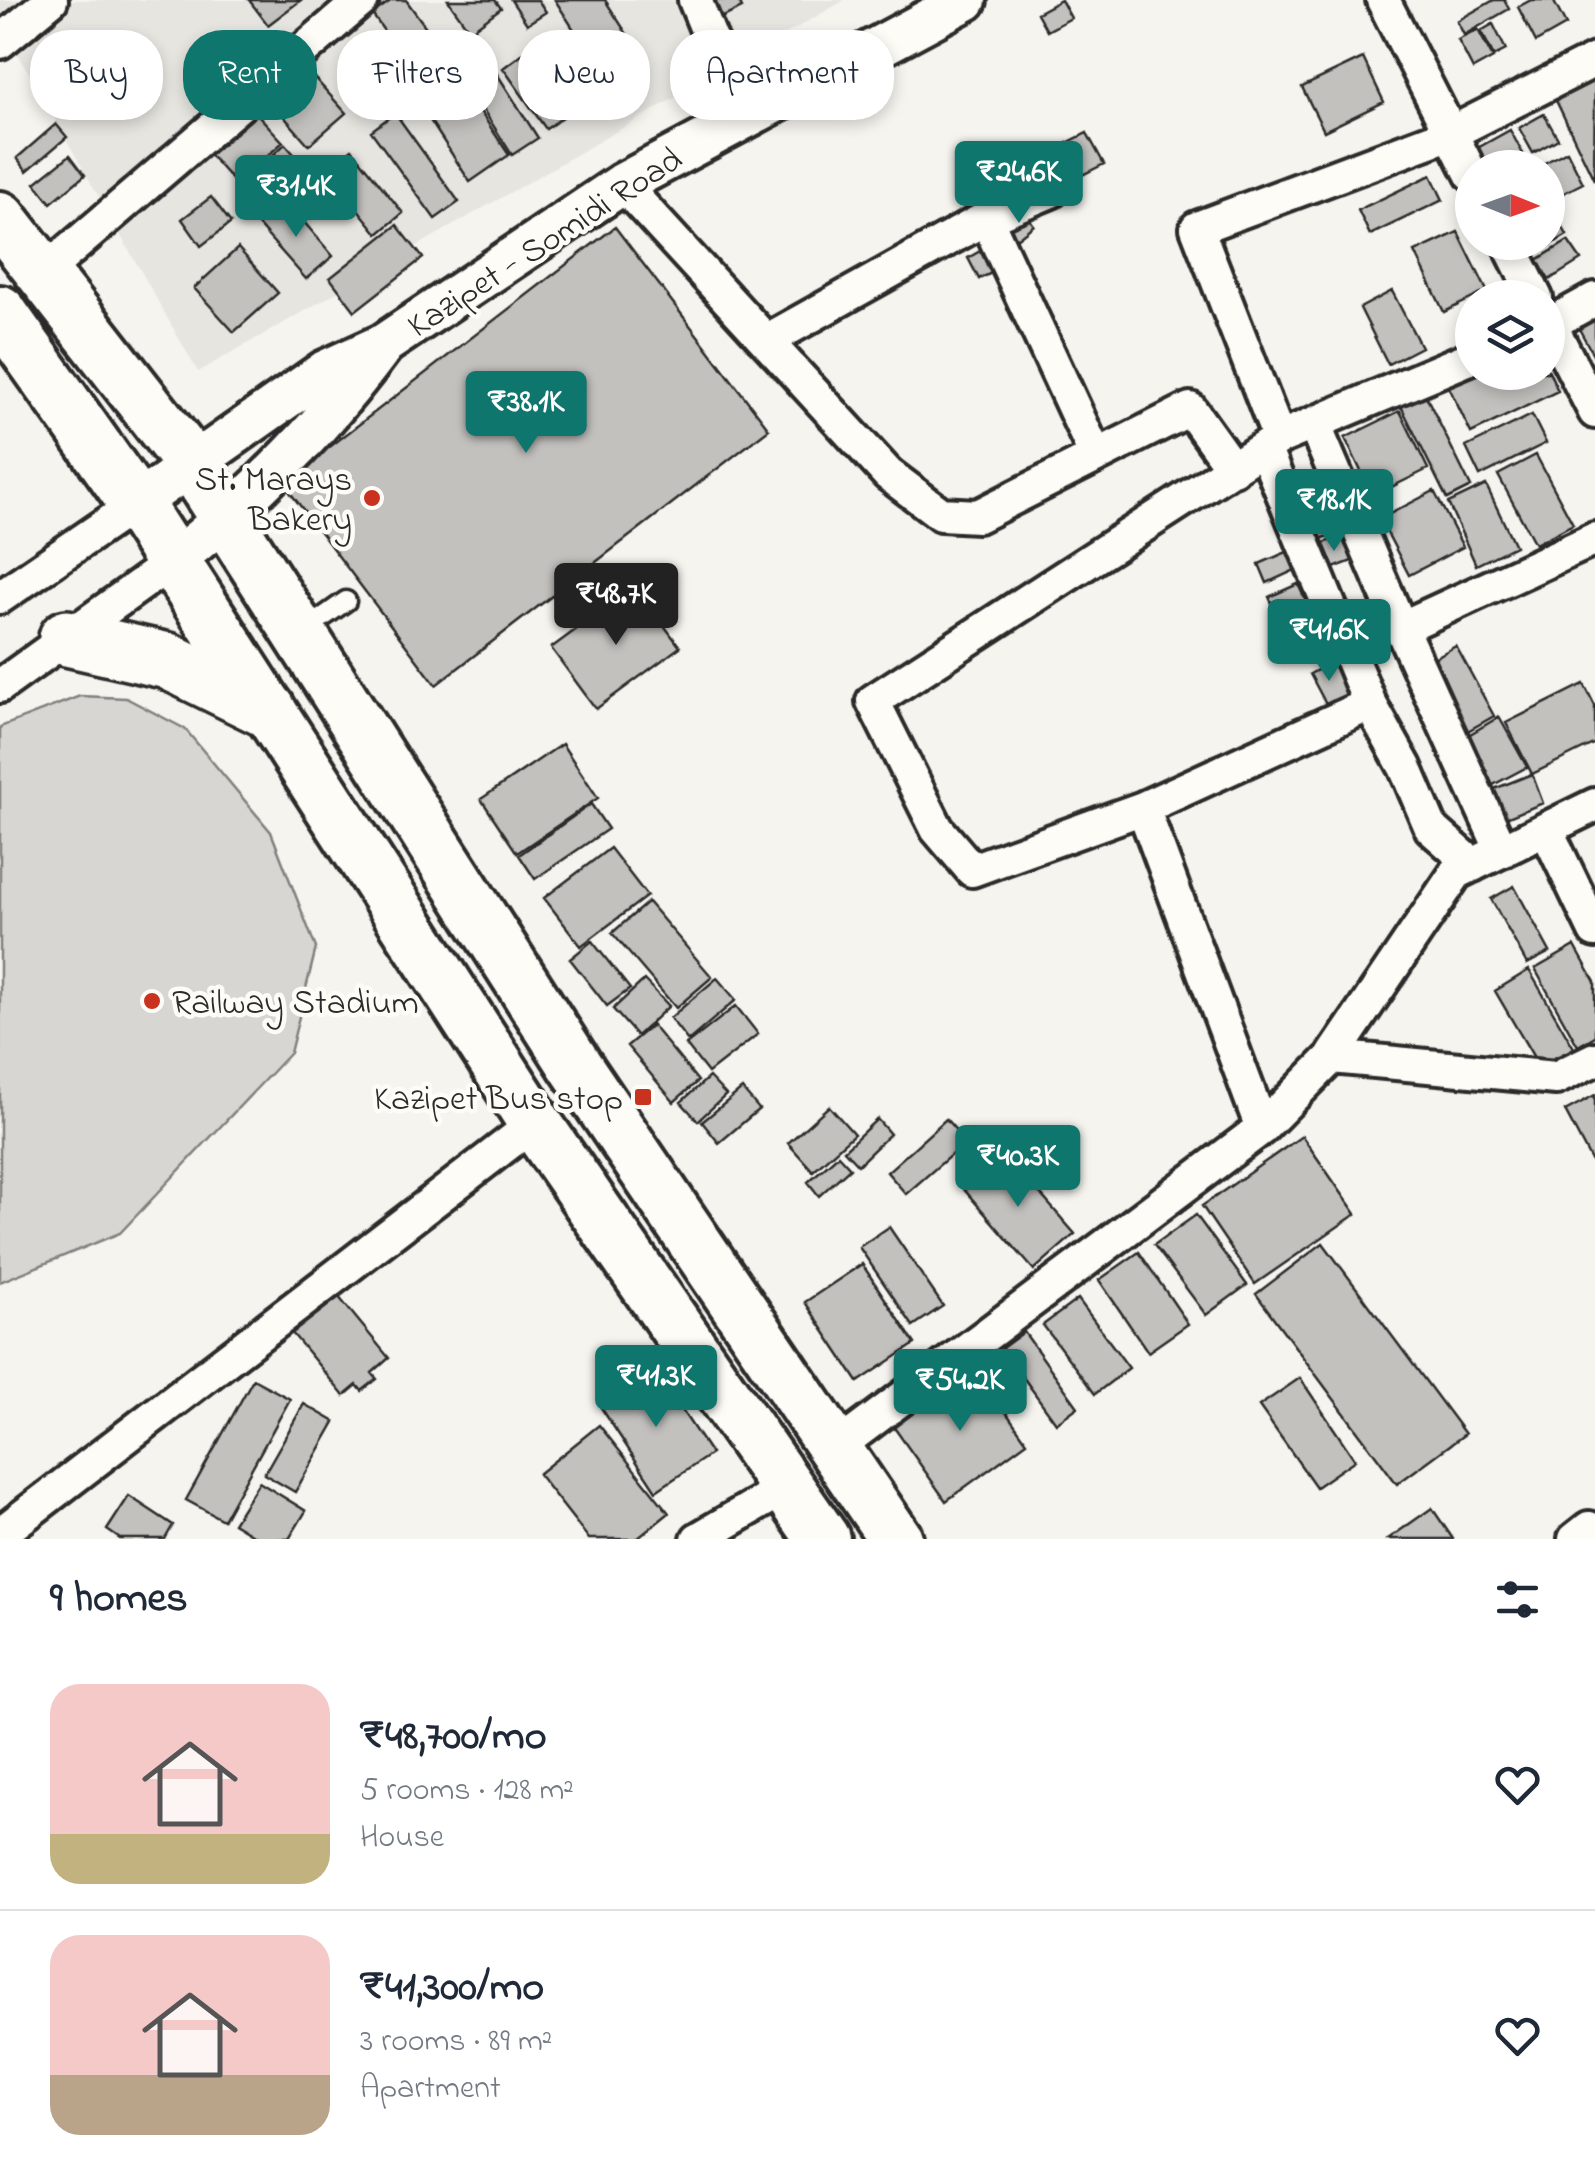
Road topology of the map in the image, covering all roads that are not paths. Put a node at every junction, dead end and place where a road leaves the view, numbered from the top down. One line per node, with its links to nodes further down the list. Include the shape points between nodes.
1 (51, 0): 8 (street)
2 (362, 0): 17 (street)
3 (695, 0): 6 (street)
4 (966, 0): 7 (street, Kazipet - Somidi Road)
5 (1383, 0): 11 (street)
6 (707, 30)
7 (894, 39)
8 (0, 42)
9 (1595, 60): 11 (street)
10 (743, 120): 13 (street, Kazipet - Somidi Road)
11 (1451, 133): 12 (street); 27 (street, via 1197,228)
12 (1460, 150)
13 (622, 184): 21 (street); 22 (street, Kazipet - Somidi Road)
14 (1051, 191): 16 (street)
15 (0, 218): 17 (main road)
16 (986, 218): 21 (street); 28 (street)
17 (43, 272): 29 (main road)
18 (1595, 299): 19 (street)
19 (1565, 310)
20 (0, 312): 31 (main road)
21 (766, 341): 28 (street, via 888,474 941,514 978,516)
22 (384, 344): 29 (street, Kazipet - Somidi Road, via 324,370); 32 (street)
23 (1565, 355): 25 (street)
24 (1455, 364): 26 (street)
25 (1595, 412)
26 (1314, 424): 27 (street); 37 (street)
27 (1272, 443): 30 (street); 41 (street)
28 (1096, 456): 30 (street, via 1190,409)
29 (191, 463): 31 (street, Kazipet - Somidi Road); 32 (main road)
30 (1232, 469): 44 (street, via 873,701 937,829 972,870)
31 (136, 504): 34 (main road); 35 (street)
32 (228, 518): 34 (street); 38 (main road)
33 (1595, 539): 37 (street)
34 (172, 562): 39 (street); 42 (main road)
35 (0, 597)
36 (346, 601): 38 (lane)
37 (1401, 628): 46 (street)
38 (300, 633): 52 (main road, via 576,1067)
39 (67, 638): 40 (street); 42 (highway, via 168,661)
40 (0, 686)
41 (1370, 704): 44 (street); 46 (street, via 1430,828)
42 (268, 710): 50 (main road)
43 (1595, 805): 45 (street)
44 (1142, 808): 51 (street)
45 (1546, 829): 46 (street); 47 (street)
46 (1488, 858): 48 (street, via 1456,873)
47 (1595, 931)
48 (1332, 1057): 49 (street, via 1556,1078); 51 (street)
49 (1595, 1059)
50 (534, 1123): 53 (main road); 54 (street)
51 (1262, 1128): 52 (street)
52 (833, 1450): 57 (main road)
53 (787, 1488): 55 (street); 56 (main road)
54 (0, 1534)
55 (698, 1539)
56 (823, 1539)
57 (896, 1539)

